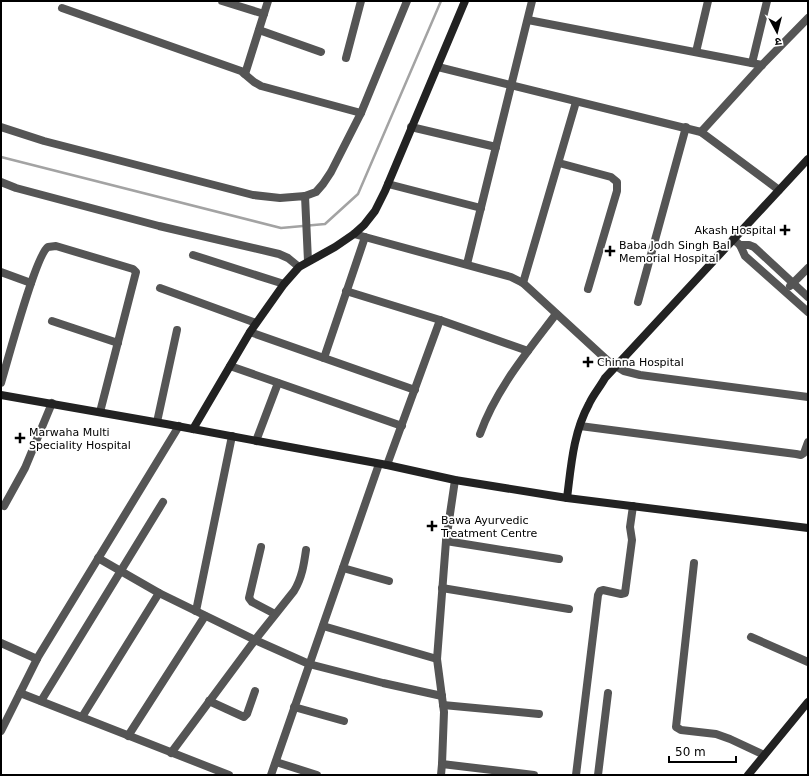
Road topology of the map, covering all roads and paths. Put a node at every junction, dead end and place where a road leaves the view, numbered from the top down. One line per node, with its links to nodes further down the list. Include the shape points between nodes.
1 (222, 1): 10 (street)
2 (268, 1): 10 (street)
3 (361, 1): 16 (street)
4 (405, 1): 23 (street)
5 (465, 1): 19 (street)
6 (532, 1): 12 (street)
7 (708, 1): 15 (street)
8 (767, 1): 17 (street)
9 (62, 8): 20 (street)
10 (264, 14): 13 (street)
11 (808, 18): 18 (street)
12 (528, 20): 15 (street); 21 (street)
13 (258, 30): 14 (street); 20 (street)
14 (320, 52)
15 (696, 52): 17 (street)
16 (346, 58)
17 (752, 63): 18 (street)
18 (762, 65): 27 (street)
19 (438, 67): 21 (street); 25 (street)
20 (245, 74): 23 (street, via 254,82 266,87)
21 (511, 86): 22 (street); 28 (street)
22 (576, 102): 26 (street); 30 (street)
23 (361, 113): 34 (street, via 323,184 316,192)
24 (1, 127): 34 (street, via 44,141 253,195 280,198)
25 (411, 127): 28 (street); 32 (street)
26 (686, 128): 27 (street); 55 (street)
27 (701, 132): 33 (street)
28 (496, 147): 35 (street)
29 (808, 159): 33 (street)
30 (559, 163): 47 (street); 51 (street, via 611,177 617,182 617,191)
31 (1, 182): 43 (street, via 152,224 279,254)
32 (388, 184): 35 (street); 36 (street, via 375,211)
33 (779, 190): 38 (street)
34 (305, 196): 41 (street)
35 (481, 208): 42 (street)
36 (354, 234): 37 (street); 41 (street)
37 (365, 237): 42 (street); 52 (street)
38 (733, 239): 39 (street); 67 (street)
39 (740, 245): 48 (street, via 754,247); 53 (street, via 745,256)
40 (193, 255): 49 (street)
41 (308, 262): 43 (street)
42 (467, 264): 47 (street)
43 (299, 267): 49 (street)
44 (808, 268): 48 (street)
45 (1, 272): 46 (street)
46 (31, 283): 63 (street, via 45,249 52,246 135,270 136,276); 68 (street)
47 (524, 283): 57 (street)
48 (793, 283): 53 (street); 54 (street)
49 (284, 284): 60 (street)
50 (160, 288): 60 (street)
51 (588, 289)
52 (346, 291): 58 (street); 65 (street)
53 (785, 291): 56 (street)
54 (808, 297)
55 (638, 302)
56 (808, 312)
57 (556, 314): 64 (street); 67 (street)
58 (440, 320): 64 (street); 70 (street)
59 (52, 321): 63 (street)
60 (256, 323): 62 (street)
61 (178, 330): 75 (street)
62 (250, 332): 65 (street); 66 (street)
63 (118, 343): 74 (street)
64 (528, 351): 80 (street, via 489,410)
65 (324, 358): 70 (street)
66 (230, 366): 69 (street); 79 (street)
67 (616, 367): 72 (street, via 640,375); 78 (street, via 605,378 588,405)
68 (1, 383)
69 (278, 383): 77 (street); 82 (street)
70 (415, 390): 77 (street)
71 (1, 395): 73 (street)
72 (808, 397)
73 (52, 403): 74 (street); 88 (street, via 25,468)
74 (100, 412): 75 (street)
75 (157, 422): 76 (street)
76 (179, 426): 79 (street); 94 (street)
77 (402, 426): 84 (street)
78 (580, 426): 83 (street, via 801,455); 86 (street, via 573,452)
79 (193, 429): 81 (street)
80 (480, 434)
81 (232, 436): 82 (street); 103 (street)
82 (256, 441): 84 (street)
83 (808, 442)
84 (383, 465): 85 (street); 97 (street)
85 (456, 480): 86 (street); 91 (street)
86 (567, 498): 89 (street)
87 (163, 502): 98 (street)
88 (4, 506)
89 (633, 506): 90 (street); 137 (street, via 630,527 632,540 625,593 603,590 598,595)
90 (808, 528)
91 (446, 542): 95 (street); 100 (street)
92 (261, 547): 104 (street, via 249,598)
93 (306, 550): 104 (street, via 299,582)
94 (98, 558): 98 (street); 110 (street)
95 (559, 559)
96 (694, 563): 129 (street, via 676,727 681,730 716,734)
97 (343, 568): 99 (street); 106 (street)
98 (120, 571): 101 (street); 118 (street)
99 (389, 581)
100 (442, 588): 102 (street); 111 (street)
101 (159, 593): 103 (street); 124 (street)
102 (569, 609)
103 (196, 611): 105 (street)
104 (275, 614): 108 (street)
105 (205, 616): 108 (street); 127 (street)
106 (323, 626): 111 (street); 113 (street)
107 (751, 637): 112 (street)
108 (255, 640): 113 (street); 119 (street)
109 (1, 643): 110 (street)
110 (37, 659): 115 (street)
111 (438, 659): 117 (street)
112 (808, 662)
113 (309, 664): 117 (street); 122 (street)
114 (256, 690): 119 (street, via 244,717)
115 (20, 693): 118 (street); 126 (street)
116 (608, 693): 138 (street)
117 (442, 696): 121 (street)
118 (41, 701): 124 (street)
119 (209, 701): 128 (street)
120 (808, 702): 129 (street)
121 (443, 705): 123 (street); 131 (street)
122 (294, 707): 125 (street); 130 (street)
123 (539, 714)
124 (82, 717): 127 (street)
125 (344, 721)
126 (1, 731)
127 (128, 736): 128 (street)
128 (171, 753): 132 (street)
129 (764, 755): 139 (street)
130 (276, 762): 133 (street); 134 (street)
131 (442, 764): 135 (street); 136 (street)
132 (229, 775)
133 (271, 775)
134 (317, 775)
135 (441, 775)
136 (534, 775)
137 (576, 775)
138 (598, 775)
139 (748, 775)

